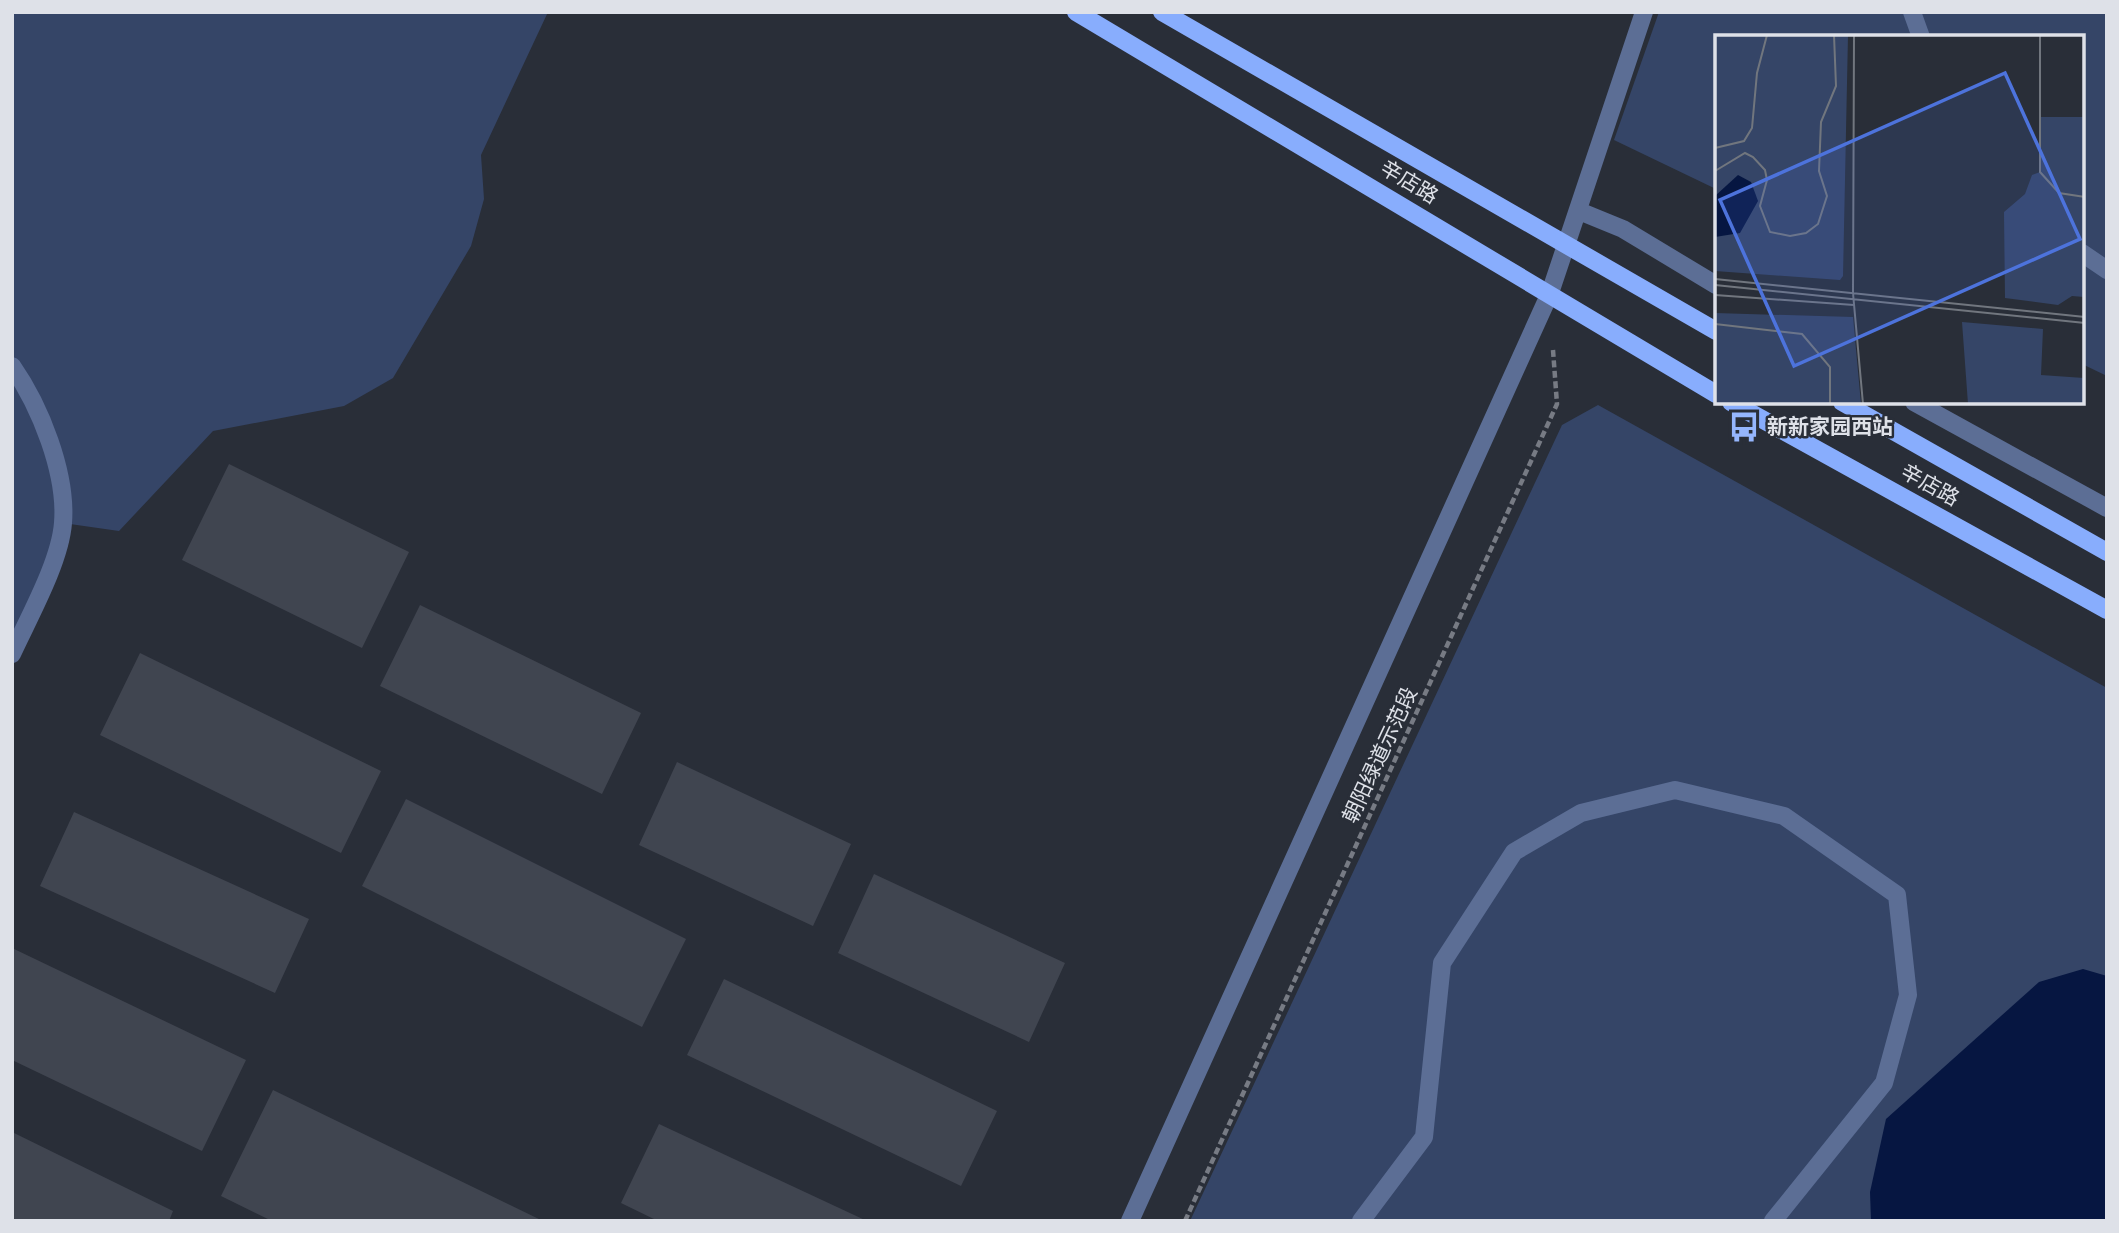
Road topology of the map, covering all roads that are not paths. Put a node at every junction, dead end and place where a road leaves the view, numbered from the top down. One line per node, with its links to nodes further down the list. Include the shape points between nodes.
1 (1076, 12): 11 (main road, 辛店路)
2 (1162, 12): 7 (main road, 辛店路)
3 (1644, 12): 6 (street)
4 (1912, 12): 5 (street)
5 (1920, 35)
6 (1579, 211): 7 (street); 10 (street, via 1623,229)
7 (1566, 245): 11 (street); 12 (main road, 辛店路)
8 (2084, 254): 9 (street)
9 (2107, 270)
10 (1715, 284)
11 (1550, 293): 14 (main road, 辛店路); 22 (street)
12 (1715, 330)
13 (12, 366): 21 (street, via 31,393 57,468 63,523 46,579)
14 (1715, 393)
15 (1735, 404): 20 (main road, 辛店路)
16 (1846, 404): 19 (main road, 辛店路)
17 (1918, 404): 18 (street)
18 (2107, 508)
19 (2107, 552)
20 (2107, 610)
21 (12, 654)
22 (1130, 1221)
23 (1362, 1221): 24 (street, via 1424,1137 1442,963 1514,852 1581,813 1675,790 1784,816 1897,895 1908,995 1884,1083)
24 (1773, 1221)

